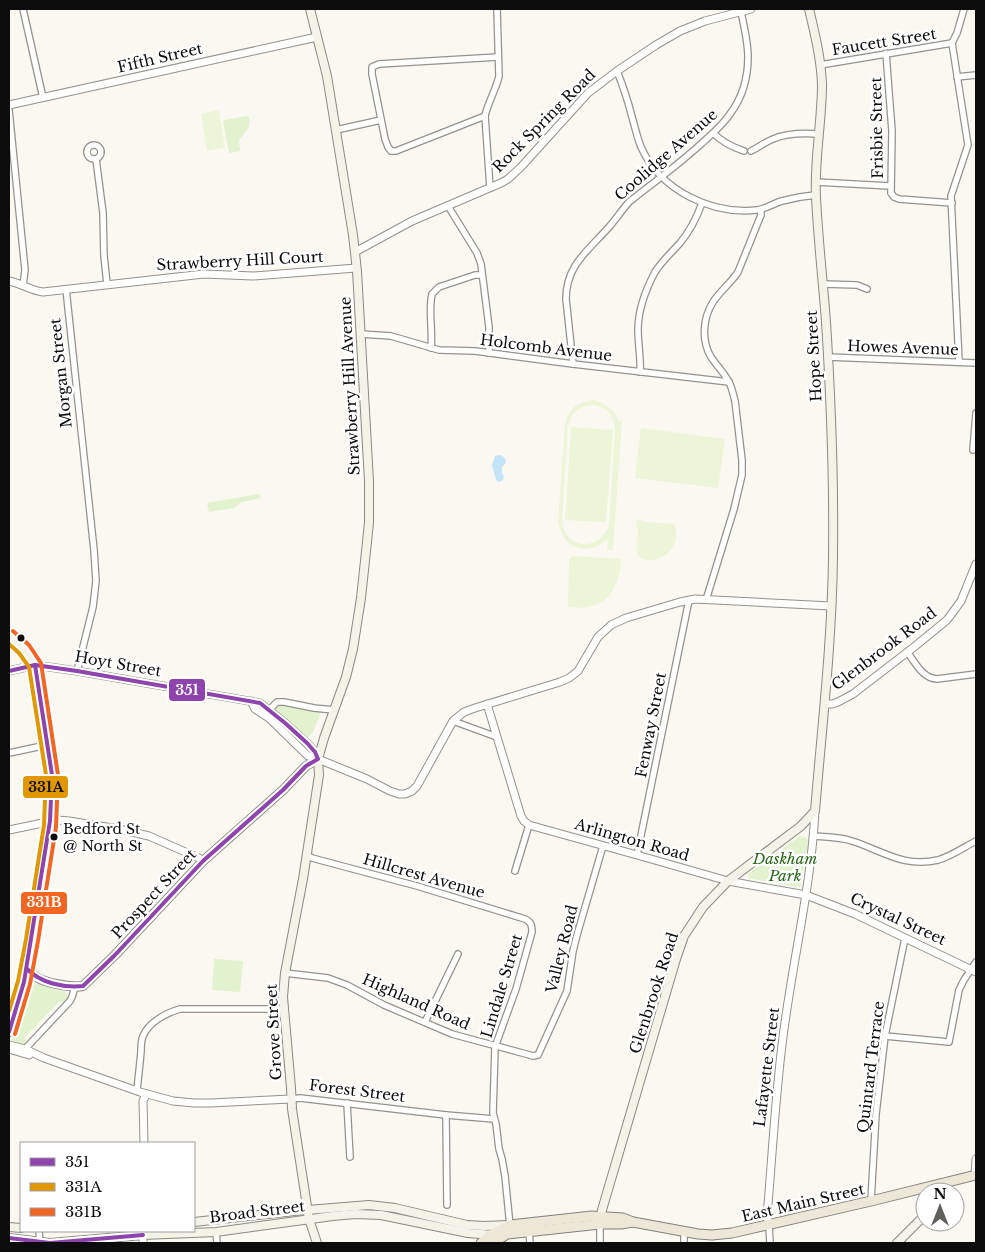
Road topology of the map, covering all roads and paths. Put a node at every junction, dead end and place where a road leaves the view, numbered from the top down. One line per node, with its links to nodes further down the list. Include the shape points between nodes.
1 (23, 9): 16 (street)
2 (310, 9): 8 (main road, Strawberry Hill Avenue)
3 (497, 9): 11 (street)
4 (751, 9): 7 (street, Rock Spring Road)
5 (809, 9): 12 (main road, Hope Street)
6 (964, 9): 9 (street)
7 (736, 11): 13 (street, Rock Spring Road, via 680,31); 22 (street, Coolidge Avenue, via 748,51 746,77 734,108)
8 (317, 37): 16 (street, Fifth Street); 21 (main road, Strawberry Hill Avenue)
9 (952, 43): 10 (street, Faucett Street); 15 (street)
10 (886, 53): 12 (street, Faucett Street); 29 (street, Frisbie Street, via 892,131)
11 (498, 57): 19 (street, via 499,76); 20 (street, via 378,64 372,67)
12 (820, 65): 23 (main road, Hope Street, via 822,95)
13 (617, 70): 27 (street, via 641,147); 30 (street, Rock Spring Road, via 588,93 514,174)
14 (976, 75): 15 (street)
15 (957, 77): 33 (street, via 968,145 951,196)
16 (44, 98): 17 (street, Fifth Street)
17 (9, 105)
18 (9, 110): 42 (street, via 25,270)
19 (485, 116): 20 (street, via 396,151 388,147); 30 (street)
20 (381, 120): 21 (street)
21 (336, 130): 36 (main road, Strawberry Hill Avenue)
22 (713, 133): 25 (street); 27 (street, Coolidge Avenue)
23 (818, 134): 24 (street, via 783,136); 28 (main road, Hope Street)
24 (751, 150)
25 (744, 151)
26 (96, 159): 40 (street)
27 (662, 178): 32 (street); 51 (street, Coolidge Avenue, via 622,209 569,277 566,300)
28 (816, 182): 29 (street, Frisbie Street); 31 (main road, Hope Street)
29 (890, 186): 33 (street, via 891,194 897,199)
30 (490, 188): 34 (street, Rock Spring Road)
31 (816, 195): 35 (street, via 780,201); 41 (main road, Hope Street)
32 (702, 203): 35 (street, via 747,211); 52 (street, via 687,234 656,270 645,296 638,327)
33 (952, 203): 49 (street)
34 (448, 206): 36 (street, Rock Spring Road, via 412,221); 38 (street, via 477,253)
35 (761, 210): 53 (street, via 738,272 712,302 705,323 707,350)
36 (355, 252): 37 (main road, Strawberry Hill Avenue)
37 (356, 268): 40 (street, Strawberry Hill Court, via 254,276 204,274); 45 (main road, Strawberry Hill Avenue)
38 (482, 275): 46 (street, via 439,287 432,294); 47 (street)
39 (9, 281): 42 (street)
40 (107, 284): 43 (street, Strawberry Hill Court)
41 (823, 284): 44 (street, via 857,285); 48 (main road, Hope Street)
42 (23, 286): 43 (street, via 43,292)
43 (66, 289): 64 (street, Morgan Street, via 96,581)
44 (867, 290)
45 (361, 334): 46 (street, Holcomb Avenue, via 392,336); 70 (main road, Strawberry Hill Avenue, via 369,522 353,648)
46 (431, 348): 47 (street, Holcomb Avenue)
47 (489, 353): 51 (street, Holcomb Avenue)
48 (828, 358): 49 (street, Howes Avenue); 59 (main road, Hope Street)
49 (959, 362): 50 (street, Howes Avenue)
50 (976, 362)
51 (573, 364): 52 (street, Holcomb Avenue)
52 (640, 372): 53 (street, Holcomb Avenue)
53 (729, 382): 58 (street, via 735,401 742,475)
54 (976, 413): 55 (street)
55 (973, 450)
56 (976, 564): 61 (street, Glenbrook Road, via 957,608)
57 (688, 600): 58 (street); 67 (street, via 611,625 598,636 578,671 569,678); 84 (street, Fenway Street)
58 (706, 600): 59 (street)
59 (832, 606): 68 (main road, Hope Street)
60 (9, 636): 62 (main road)
61 (907, 652): 65 (street, via 921,671 932,678); 68 (street, Glenbrook Road, via 848,698)
62 (35, 666): 63 (street, Hoyt Street); 64 (street, Hoyt Street); 73 (main road)
63 (9, 671)
64 (77, 671): 66 (street, Hoyt Street)
65 (976, 674)
66 (251, 701): 69 (street, Hoyt Street); 75 (street, via 255,709 269,718 308,756)
67 (487, 704): 71 (street, via 464,712); 72 (street)
68 (825, 704): 76 (main road, Glenbrook Road)
69 (269, 710): 70 (street, via 277,702 284,702); 75 (street, Hoyt Street, via 315,752)
70 (334, 710): 75 (main road, Strawberry Hill Avenue)
71 (453, 721): 72 (street); 75 (street, via 417,786 406,794 390,791)
72 (497, 737): 78 (street, via 521,816)
73 (47, 745): 74 (street); 77 (main road, via 52,774)
74 (9, 753)
75 (318, 759): 83 (main road, Grove Street, via 319,776); 85 (main road, Prospect Street, via 306,766)
76 (814, 811): 80 (street, Lafayette Street); 87 (main road, Glenbrook Road, via 801,826)
77 (50, 821): 79 (street); 85 (street, via 69,821 138,833); 93 (main road)
78 (529, 825): 82 (street, Arlington Road); 86 (street)
79 (9, 830)
80 (813, 836): 81 (street, via 850,840 896,859 919,862 947,857); 88 (street, Lafayette Street)
81 (976, 841)
82 (603, 846): 84 (street, Arlington Road); 107 (street, Valley Road, via 578,928 567,991)
83 (307, 855): 89 (street, Hillcrest Avenue, via 525,919); 95 (main road, Grove Street)
84 (637, 855): 87 (street, Arlington Road)
85 (203, 861): 98 (main road, Prospect Street, via 115,955 83,986)
86 (515, 871)
87 (728, 881): 88 (street, Arlington Road); 124 (main road, Glenbrook Road, via 693,921 676,959)
88 (806, 895): 90 (street, Crystal Street); 126 (street, Lafayette Street, via 782,1044)
89 (532, 925): 104 (street, Lindale Street, via 516,988)
90 (905, 938): 94 (street, Crystal Street); 102 (street, Quintard Terrace)
91 (458, 954): 100 (street)
92 (976, 962): 94 (street)
93 (27, 969): 96 (main road); 97 (main road)
94 (974, 971): 102 (street, via 960,990 949,1042)
95 (285, 973): 99 (main road, Grove Street); 100 (street, Highland Road, via 328,978)
96 (37, 978): 97 (main road); 98 (main road)
97 (24, 982): 101 (main road)
98 (76, 987): 106 (street, Prospect Street, via 70,1001)
99 (283, 1010): 108 (street, via 186,1009 164,1015 142,1038); 110 (main road, Grove Street)
100 (425, 1022): 104 (street, Highland Road)
101 (9, 1032)
102 (885, 1036): 120 (street, Quintard Terrace)
103 (9, 1044): 106 (street, Forest Street)
104 (495, 1047): 107 (street, Highland Road); 113 (street, Lindale Street)
105 (9, 1049): 106 (street, Forest Street)
106 (24, 1052): 108 (street, Forest Street)
107 (538, 1055)
108 (137, 1091): 109 (street, Forest Street)
109 (146, 1094): 110 (street, Forest Street, via 199,1104); 114 (street, via 143,1101)
110 (291, 1099): 111 (street, Forest Street); 122 (main road, Grove Street)
111 (347, 1103): 112 (street, Forest Street); 115 (street)
112 (446, 1115): 113 (street, Forest Street); 121 (street)
113 (494, 1119): 128 (street, Lindale Street, via 505,1176)
114 (144, 1142)
115 (350, 1158)
116 (976, 1159): 117 (street)
117 (976, 1175): 118 (main road, East Main Street)
118 (954, 1182)
119 (915, 1192): 120 (main road, East Main Street)
120 (871, 1201): 126 (main road, East Main Street)
121 (447, 1205)
122 (308, 1210): 123 (main road, Grove Street); 125 (main road, Broad Street); 128 (main road, Broad Street, via 375,1205)
123 (309, 1219): 130 (main road, Broad Street); 134 (main road, Broad Street, via 381,1215); 137 (main road, Grove Street)
124 (600, 1220): 128 (main road, East Main Street, via 560,1219); 129 (main road, East Main Street); 131 (main road, East Main Street, via 621,1224 634,1222); 140 (street)
125 (195, 1222)
126 (768, 1225): 131 (main road, East Main Street, via 718,1234); 142 (street, Lafayette Street)
127 (915, 1225): 143 (main road)
128 (509, 1231): 129 (main road, East Main Street); 134 (main road, East Main Street)
129 (529, 1231): 139 (street)
130 (216, 1232): 132 (main road, Broad Street); 136 (street)
131 (684, 1232): 141 (street)
132 (143, 1236): 135 (main road, Broad Street)
133 (9, 1238): 135 (main road, Broad Street)
134 (491, 1239): 138 (main road, East Main Street)
135 (39, 1242)
136 (217, 1243)
137 (317, 1243)
138 (481, 1243)
139 (530, 1243)
140 (600, 1243)
141 (684, 1243)
142 (770, 1243)
143 (897, 1243)

